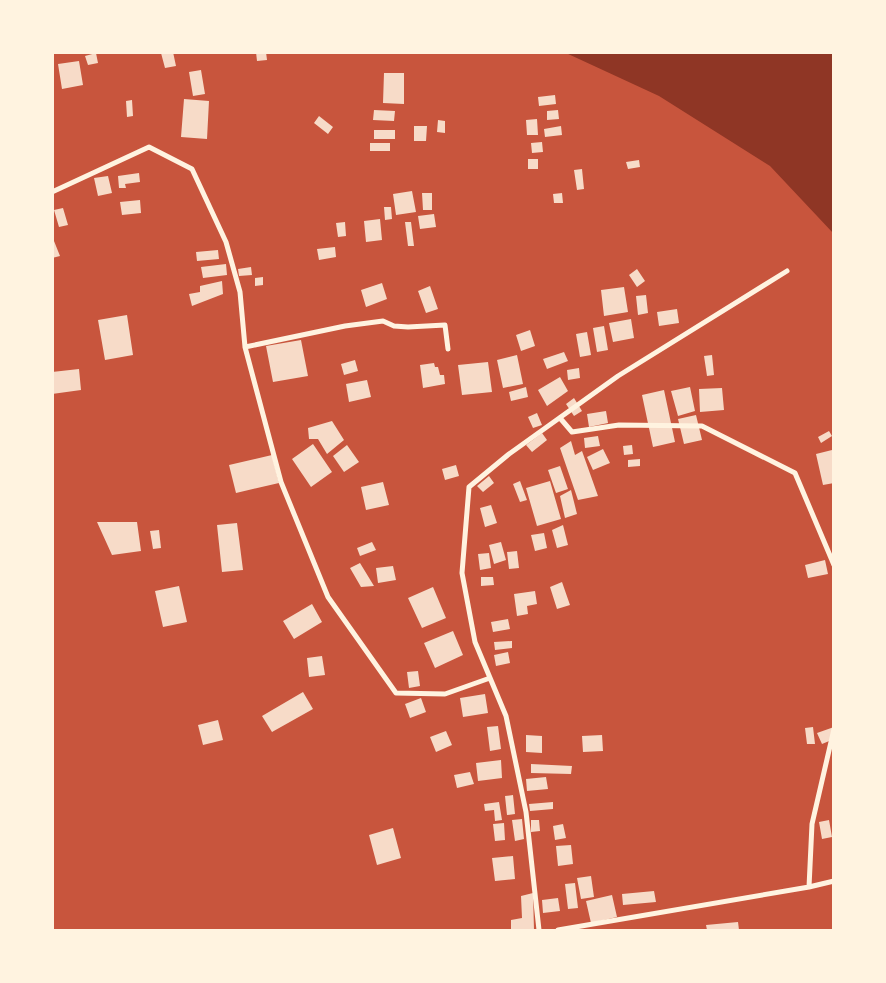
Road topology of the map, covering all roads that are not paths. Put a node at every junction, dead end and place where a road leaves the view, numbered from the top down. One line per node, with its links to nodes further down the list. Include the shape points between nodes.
1 (52, 192): 3 (street, via 149,147 192,169 226,242 240,292)
2 (787, 271): 5 (street, via 618,376)
3 (245, 347): 4 (street, via 383,321 408,327 445,324); 7 (street, via 281,482 328,597 396,693 444,694)
4 (448, 349)
5 (560, 418): 6 (street, via 572,432 619,425 702,426 794,473); 7 (street, via 469,487 462,573 475,642)
6 (834, 565)
7 (490, 678): 11 (street, via 506,716 526,812)
8 (834, 729): 10 (street, via 812,824)
9 (834, 880): 10 (street)
10 (809, 887): 12 (street)
11 (539, 930)
12 (558, 930)

